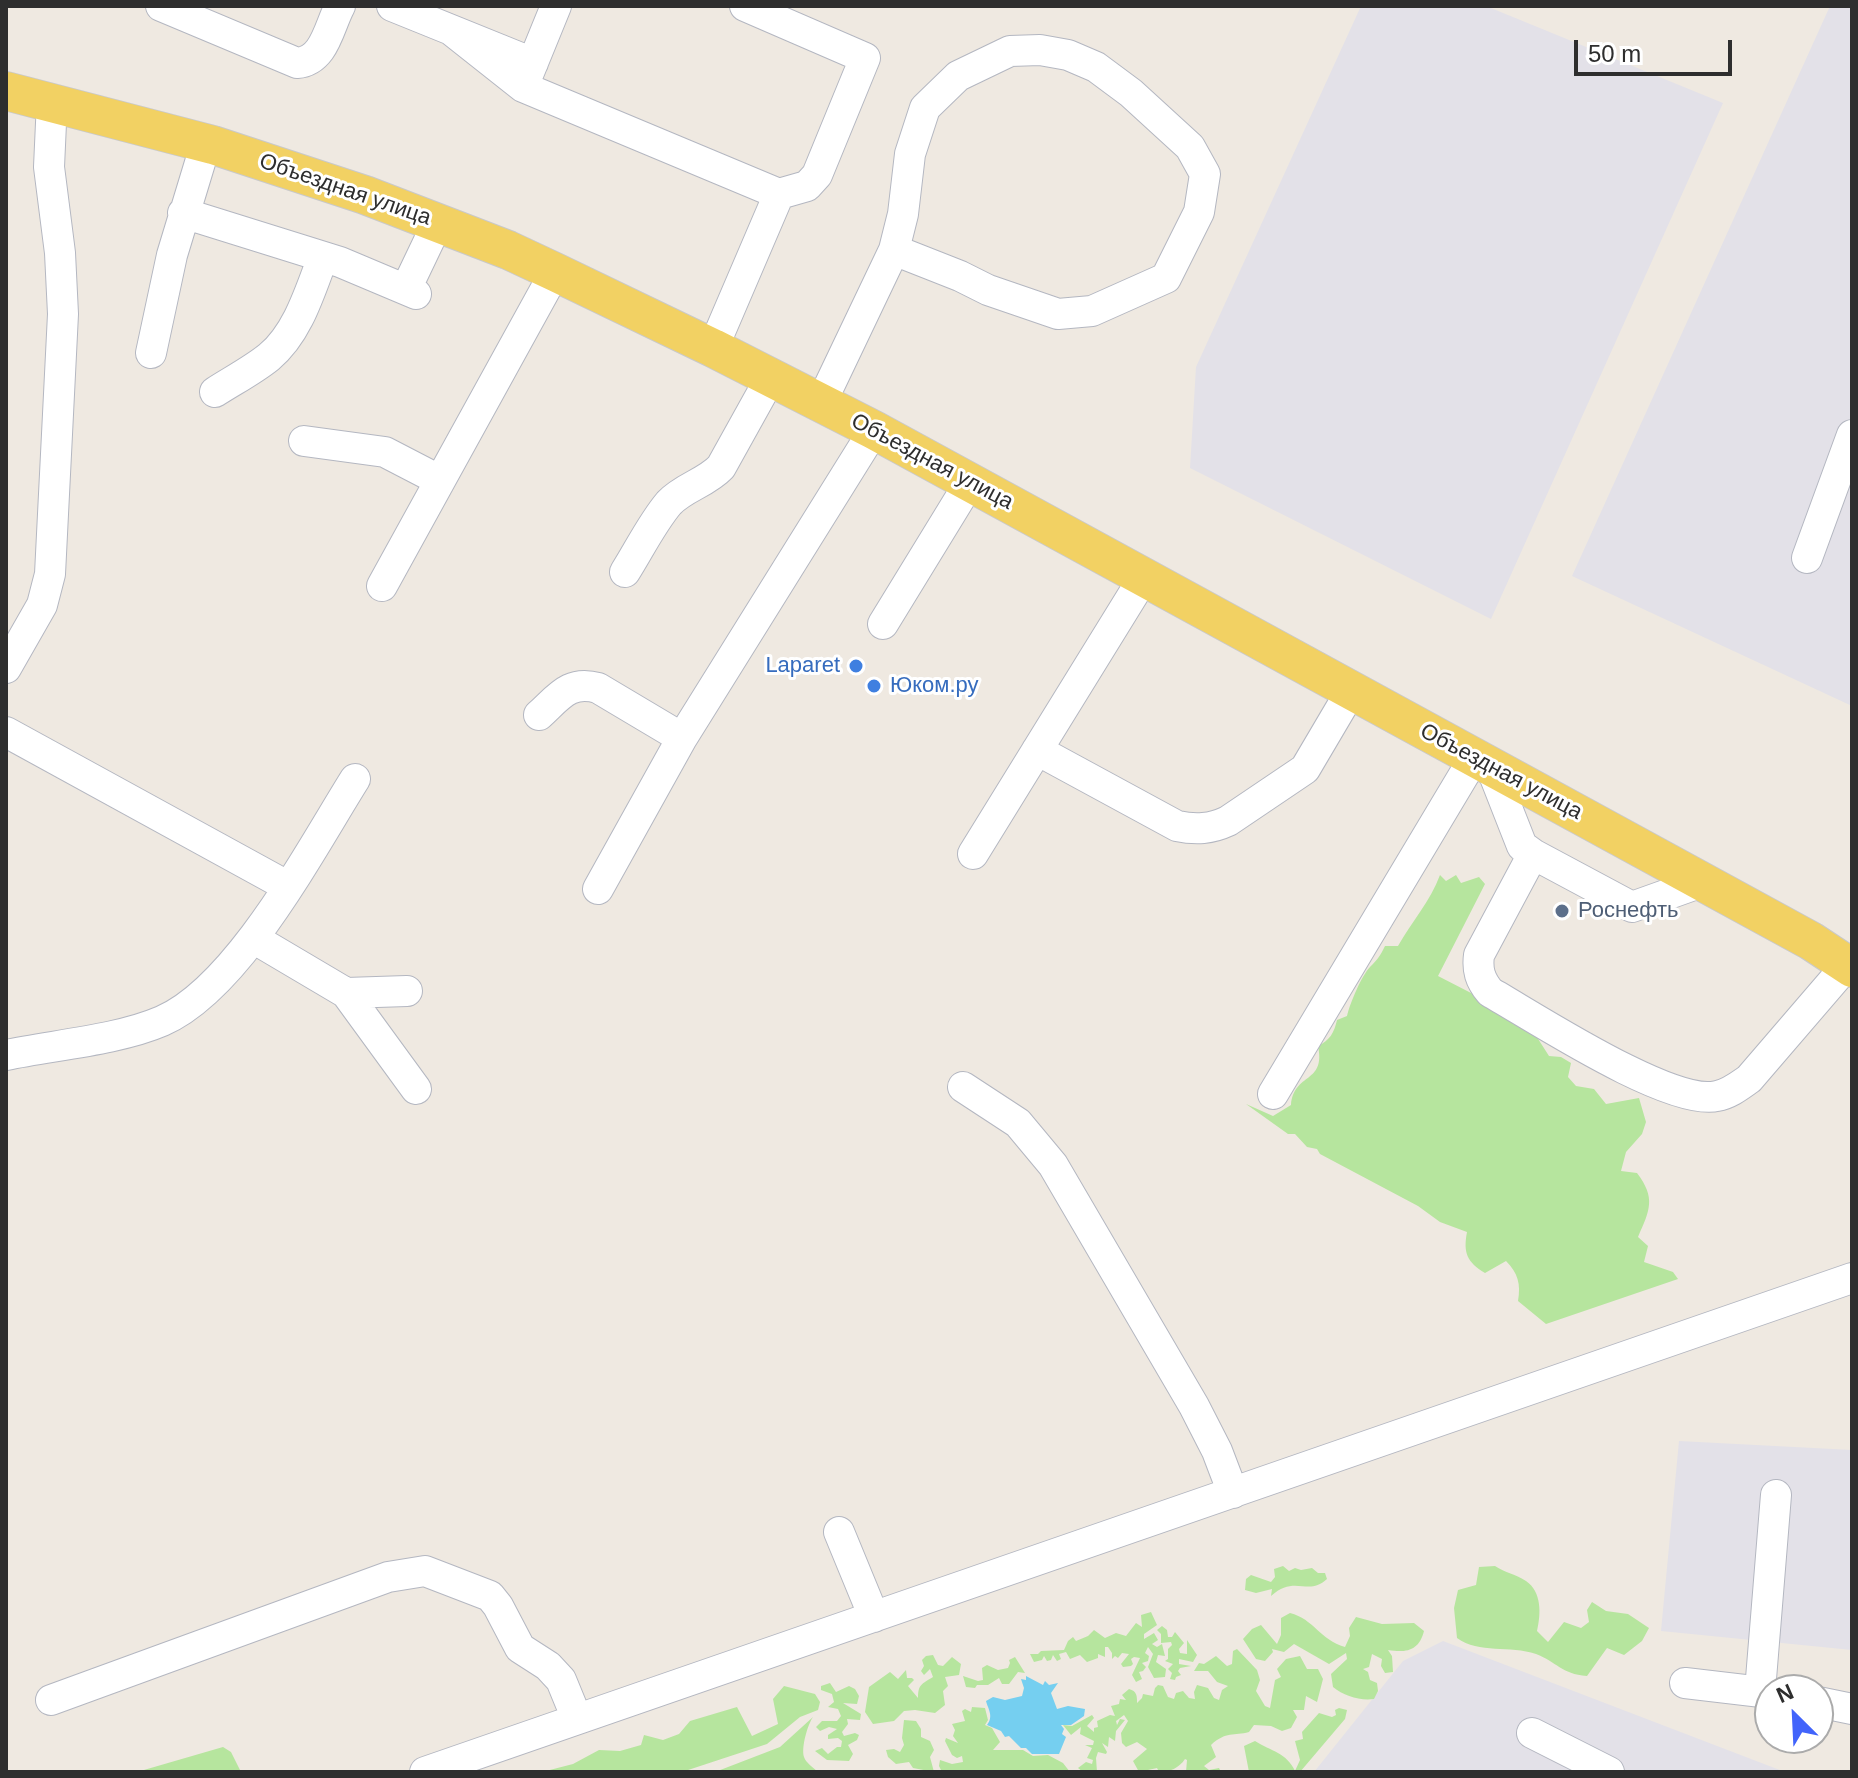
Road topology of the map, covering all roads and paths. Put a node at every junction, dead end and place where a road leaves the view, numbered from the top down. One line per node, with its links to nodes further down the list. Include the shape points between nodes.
1 (161, 6): 2 (street, via 297,63 319,53)
2 (340, 6)
3 (392, 6): 6 (street, via 451,30)
4 (556, 6): 6 (street)
5 (745, 6): 10 (street, via 865,58 817,175 807,186)
6 (528, 75): 10 (street)
7 (6, 91): 8 (main road, Объездная улица)
8 (52, 101): 9 (main road, Объездная улица); 31 (street, via 49,167 63,314 50,574 42,605)
9 (206, 143): 11 (street); 12 (main road, Объездная улица)
10 (779, 194): 16 (street)
11 (183, 213): 14 (street); 17 (street)
12 (438, 222): 14 (street, via 411,292); 15 (main road, Объездная улица)
13 (894, 250): 13 (street, via 910,154 925,108 958,76 1010,51 1068,55 1096,67 1190,147 1205,174 1199,212 1166,278 1092,311 1058,314); 20 (street)
14 (323, 257): 19 (street, via 284,341 270,357)
15 (555, 272): 16 (main road, Объездная улица); 24 (street, via 505,345)
16 (713, 348): 18 (main road, Объездная улица)
17 (151, 353)
18 (771, 377): 20 (main road, Объездная улица); 27 (street, via 721,467 669,503)
19 (215, 392)
20 (821, 403): 21 (main road, Объездная улица)
21 (874, 430): 25 (main road, Объездная улица); 35 (street)
22 (1852, 435): 26 (street)
23 (304, 441): 24 (street, via 385,452)
24 (439, 480): 29 (street)
25 (970, 482): 28 (main road, Объездная улица); 30 (street)
26 (1807, 558)
27 (625, 572)
28 (1144, 577): 32 (main road, Объездная улица); 36 (street)
29 (382, 586)
30 (883, 624)
31 (6, 668)
32 (1351, 691): 36 (street, via 1305,769 1216,827 1177,826); 37 (main road, Объездная улица)
33 (539, 715): 35 (street, via 583,684)
34 (6, 732): 42 (street)
35 (682, 738): 43 (street)
36 (1037, 750): 39 (street)
37 (1482, 763): 40 (street, via 1522,846); 41 (main road, Объездная улица); 51 (street)
38 (355, 779): 42 (street)
39 (973, 854)
40 (1533, 854): 41 (street, via 1632,907); 45 (street, via 1479,955 1482,982 1490,992 1669,1090 1715,1097 1735,1089)
41 (1702, 882): 45 (main road, Объездная улица)
42 (287, 886): 44 (street)
43 (598, 889)
44 (253, 938): 47 (street); 48 (street, via 207,991 164,1020 139,1030)
45 (1850, 964)
46 (407, 991): 47 (street)
47 (346, 993): 50 (street)
48 (6, 1055)
49 (963, 1087): 53 (street, via 1018,1123 1053,1165 1176,1373)
50 (416, 1089)
51 (1273, 1094)
52 (1849, 1278): 53 (street)
53 (1233, 1493): 56 (street)
54 (1776, 1495): 57 (street)
55 (839, 1532): 56 (street)
56 (874, 1617): 61 (street)
57 (1766, 1674)
58 (1685, 1683): 59 (street)
59 (1754, 1691)
60 (51, 1700): 61 (street, via 388,1577 425,1571 490,1596 516,1643 561,1680)
61 (577, 1719): 63 (street)
62 (1532, 1733): 64 (street)
63 (425, 1772)
64 (1609, 1772)

